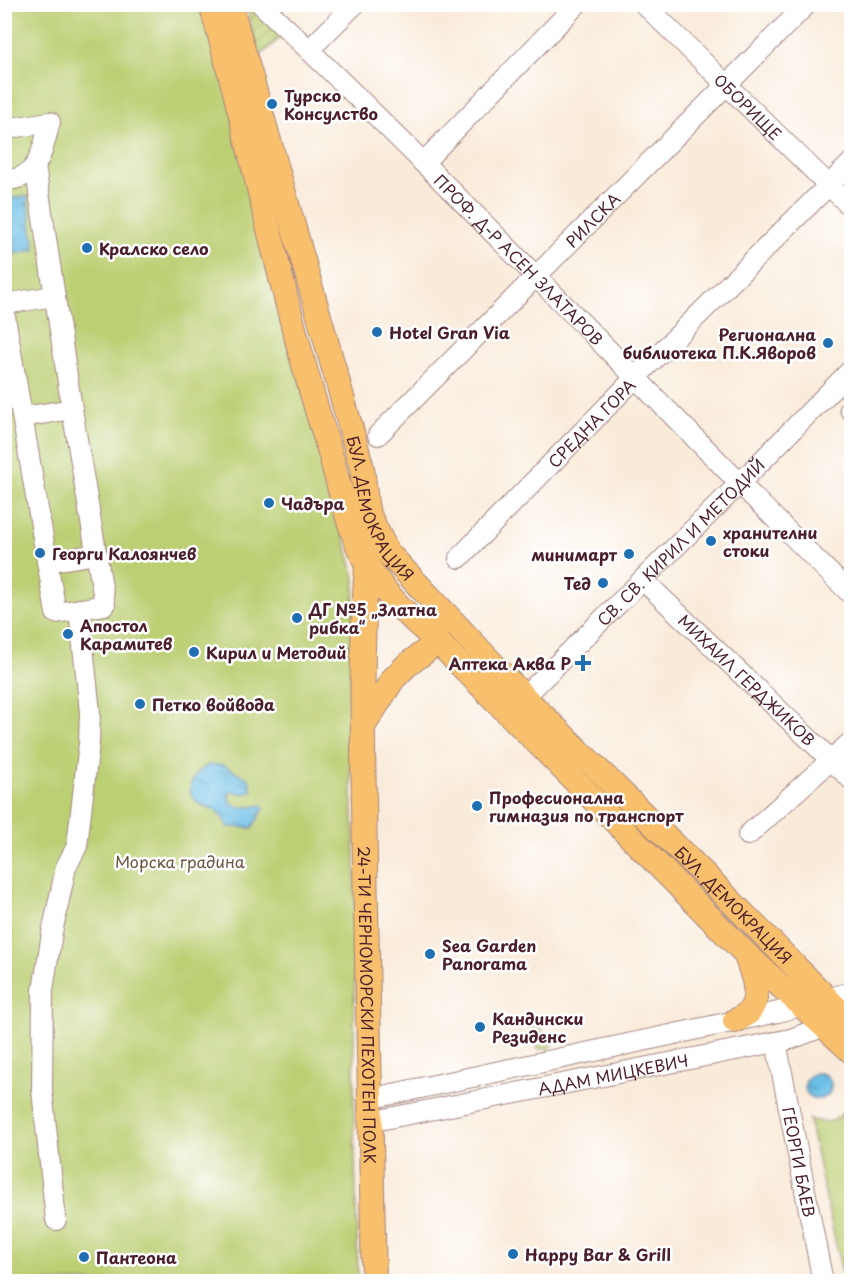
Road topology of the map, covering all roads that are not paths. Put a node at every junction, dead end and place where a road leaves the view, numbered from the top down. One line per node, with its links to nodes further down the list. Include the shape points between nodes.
1 (211, 4): 30 (main road, БУЛ. ДЕМОКРАЦИЯ, via 318,415)
2 (230, 4): 33 (main road, БУЛ. ДЕМОКРАЦИЯ, via 362,468 368,511 387,552)
3 (261, 4): 8 (street, ПРОФ. Д-Р АСЕН ЗЛАТАРОВ)
4 (355, 4): 8 (street)
5 (578, 4): 12 (street)
6 (645, 4): 9 (street, ОБОРИЩЕ)
7 (807, 4): 9 (street, РИЛСКА)
8 (309, 50): 12 (street, ПРОФ. Д-Р АСЕН ЗЛАТАРОВ)
9 (726, 84): 15 (street, ОБОРИЩЕ); 17 (street, РИЛСКА)
10 (4, 129): 13 (street, via 50,122)
11 (852, 162): 15 (street, СРЕДНА ГОРА)
12 (423, 163): 17 (street, ПРОФ. Д-Р АСЕН ЗЛАТАРОВ)
13 (35, 166): 14 (street, via 21,178); 18 (street)
14 (4, 180)
15 (828, 185): 16 (street, ОБОРИЩЕ); 22 (street, СРЕДНА ГОРА)
16 (852, 208)
17 (536, 276): 22 (street, ПРОФ. Д-Р АСЕН ЗЛАТАРОВ); 25 (street, РИЛСКА)
18 (55, 296): 19 (street); 23 (street)
19 (4, 304)
20 (4, 311): 24 (street)
21 (852, 369): 26 (street, СВ. СВ. КИРИЛ И МЕТОДИЙ)
22 (636, 377): 26 (street, ПРОФ. Д-Р АСЕН ЗЛАТАРОВ); 28 (street, СРЕДНА ГОРА)
23 (72, 409): 24 (street); 27 (street)
24 (23, 417): 29 (street)
25 (378, 435)
26 (739, 484): 31 (street, СВ. СВ. КИРИЛ И МЕТОДИЙ); 32 (street, ПРОФ. Д-Р АСЕН ЗЛАТАРОВ)
27 (97, 554): 29 (street); 34 (street, via 105,604)
28 (459, 558)
29 (47, 562): 34 (street, via 56,613)
30 (367, 565): 35 (main road, БУЛ. ДЕМОКРАЦИЯ, via 388,594); 37 (main road, 24-ТИ ЧЕРНОМОРСКИ ПЕХОТЕН ПОЛК)
31 (643, 580): 36 (street, СВ. СВ. КИРИЛ И МЕТОДИЙ); 39 (street, МИХАИЛ ГЕРДЖИКОВ)
32 (852, 595)
33 (438, 607): 35 (main road); 36 (main road, БУЛ. ДЕМОКРАЦИЯ)
34 (79, 609): 52 (street, via 89,743 77,846 66,867 44,990 42,1090)
35 (435, 639): 36 (main road, БУЛ. ДЕМОКРАЦИЯ, via 473,678); 37 (main road, via 393,680)
36 (516, 705): 42 (main road, БУЛ. ДЕМОКРАЦИЯ); 44 (main road, БУЛ. ДЕМОКРАЦИЯ, via 702,872)
37 (362, 727): 51 (main road, 24-ТИ ЧЕРНОМОРСКИ ПЕХОТЕН ПОЛК)
38 (852, 741): 39 (street)
39 (832, 760): 40 (street, МИХАИЛ ГЕРДЖИКОВ); 41 (street)
40 (852, 780)
41 (748, 835)
42 (745, 953): 45 (main road, БУЛ. ДЕМОКРАЦИЯ); 47 (main road, via 756,993 748,1013)
43 (852, 992): 44 (street, АДАМ МИЦКЕВИЧ)
44 (826, 998): 45 (street, АДАМ МИЦКЕВИЧ); 46 (main road, БУЛ. ДЕМОКРАЦИЯ)
45 (801, 1005): 47 (street, АДАМ МИЦКЕВИЧ); 48 (main road, БУЛ. ДЕМОКРАЦИЯ)
46 (849, 1017): 48 (street, АДАМ МИЦКЕВИЧ)
47 (735, 1021): 51 (street, АДАМ МИЦКЕВИЧ)
48 (822, 1027): 49 (street, АДАМ МИЦКЕВИЧ); 50 (main road, БУЛ. ДЕМОКРАЦИЯ)
49 (777, 1042): 51 (street, АДАМ МИЦКЕВИЧ); 54 (street, ГЕОРГИ БАЕВ)
50 (852, 1052)
51 (369, 1111): 53 (main road, 24-ТИ ЧЕРНОМОРСКИ ПЕХОТЕН ПОЛК)
52 (56, 1220)
53 (374, 1281)
54 (823, 1281)

